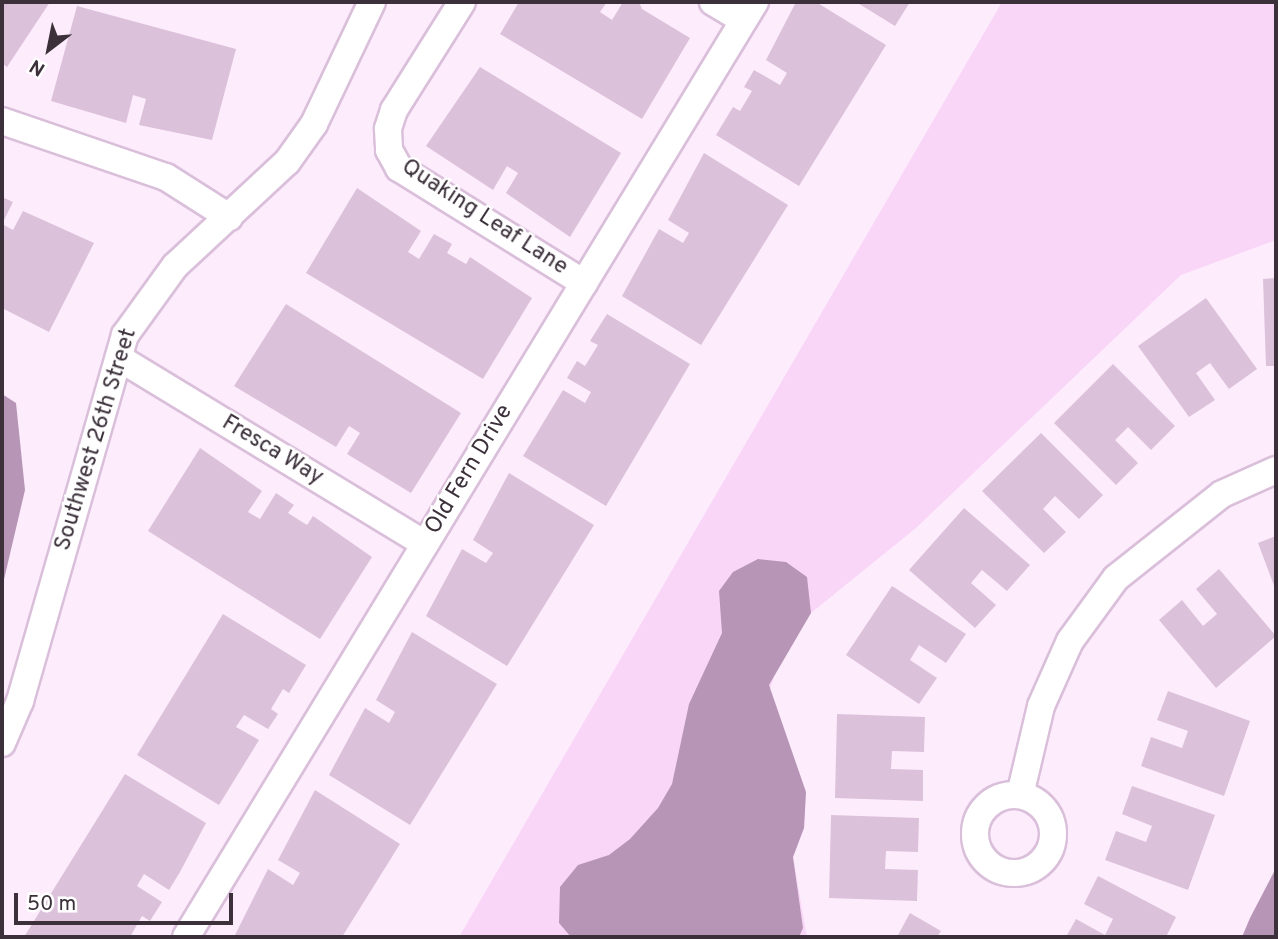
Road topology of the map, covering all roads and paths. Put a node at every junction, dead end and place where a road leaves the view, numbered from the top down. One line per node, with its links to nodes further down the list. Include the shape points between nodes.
1 (372, 2): 6 (street, Southwest 26th Street, via 314,124 287,162)
2 (462, 2): 7 (street, Quaking Leaf Lane, via 394,110 388,129 389,150 399,168)
3 (713, 2): 4 (street)
4 (749, 11): 7 (street, Old Fern Drive)
5 (2, 121): 6 (street, via 166,177)
6 (229, 218): 8 (street, Southwest 26th Street, via 147,298 125,335)
7 (584, 283): 10 (street, Old Fern Drive)
8 (119, 358): 10 (street, Fresca Way); 11 (street, Southwest 26th Street, via 20,701)
9 (1276, 470): 12 (street, via 1222,494 1116,578 1070,641 1051,684)
10 (425, 544): 13 (street, Old Fern Drive)
11 (2, 743)
12 (1020, 795)
13 (186, 937)

